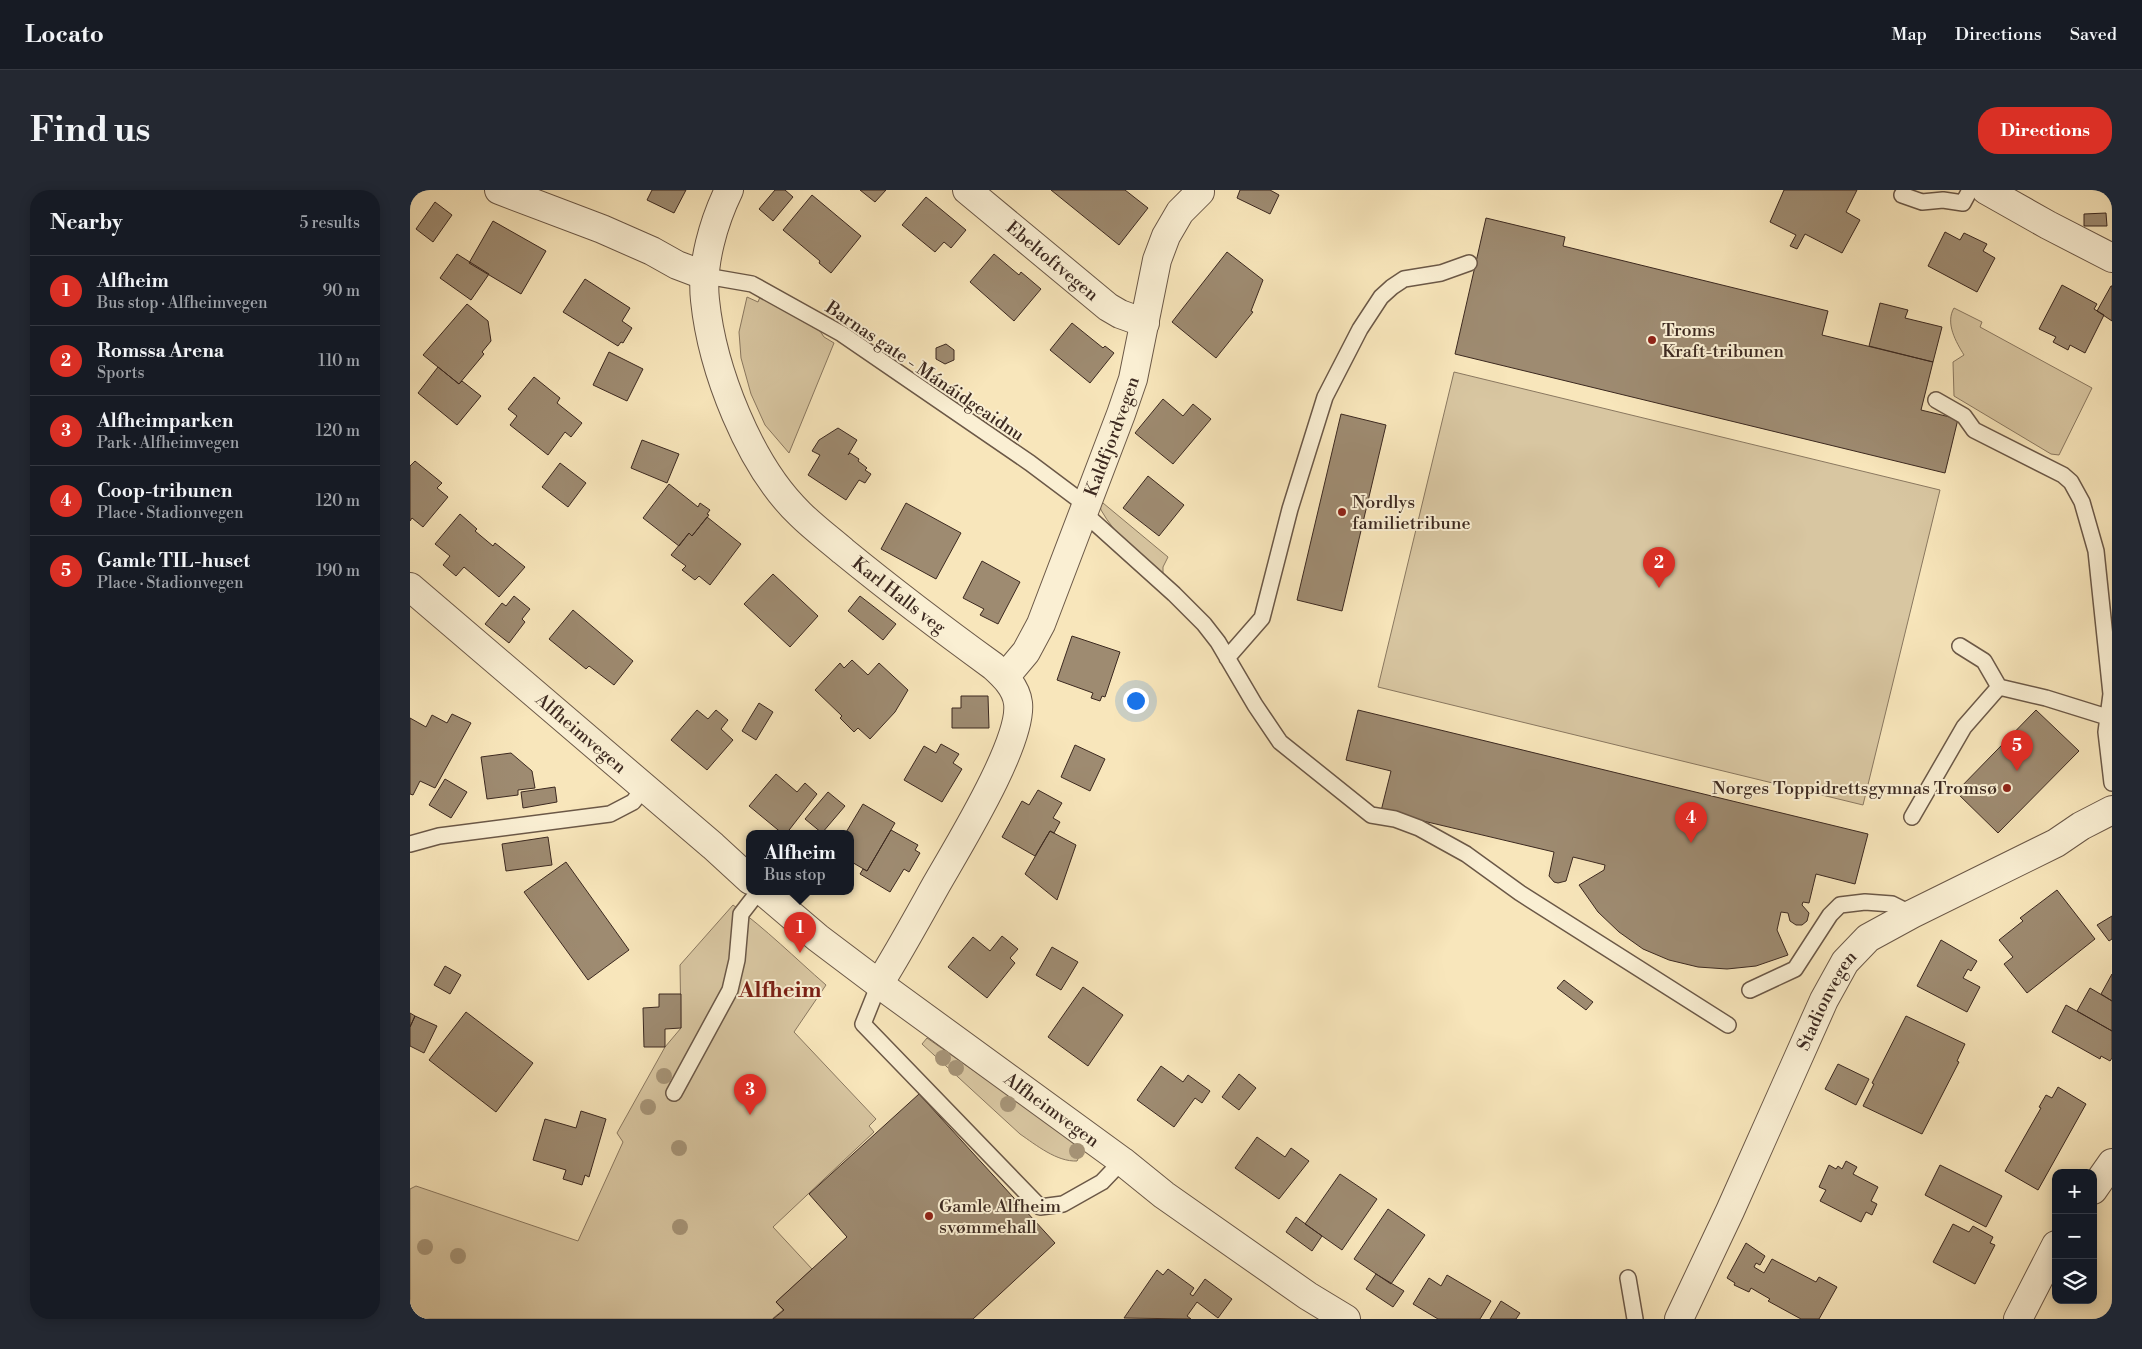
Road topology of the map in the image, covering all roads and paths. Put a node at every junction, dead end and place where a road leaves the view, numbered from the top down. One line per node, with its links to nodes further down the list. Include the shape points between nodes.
1 (499, 190): 10 (street, via 602,229)
2 (730, 190): 10 (street, Karl Halls veg, via 716,221)
3 (967, 190): 11 (street, Ebeltoftvegen, via 1108,306)
4 (1970, 190): 7 (lane, via 1963,203 1943,200 1922,202)
5 (1986, 190): 8 (street)
6 (1200, 192): 11 (street, Kaldfjordvegen, via 1180,212 1166,236)
7 (1902, 195)
8 (2112, 258)
9 (1469, 262): 16 (lane, via 1441,273 1404,279 1381,298 1360,329 1325,397 1290,509 1262,618)
10 (706, 276): 13 (lane, Barnas gate - Mánáidgeaidnu, via 752,284 842,334 1030,463); 17 (street, Karl Halls veg, via 705,298 710,333 726,389 757,456 779,491 800,514 864,567)
11 (1144, 323): 13 (street, Kaldfjordvegen, via 1133,379)
12 (1936, 400): 19 (lane, via 1964,416 1974,430 2063,475 2077,491 2096,552 2111,694)
13 (1085, 509): 16 (lane, Barnas gate - Mánáidgeaidnu, via 1197,616 1218,642); 17 (street, Kaldfjordvegen, via 1041,624 1026,652)
14 (410, 588): 21 (street, Alfheimvegen)
15 (1960, 646): 18 (lane, via 1984,661)
16 (1226, 658): 31 (lane, Barnas gate - Mánáidgeaidnu, via 1280,742 1371,815 1419,828 1466,854 1520,893)
17 (1005, 677): 29 (street, Karl Halls veg, via 1018,702 1011,740 972,822)
18 (1999, 687): 19 (lane); 23 (lane, via 1964,727)
19 (2107, 717): 20 (lane, via 2106,749)
20 (2112, 783)
21 (644, 788): 24 (lane, via 633,802 610,814 439,836); 25 (street, Alfheimvegen)
22 (2112, 810): 28 (street, Stadionvegen, via 2056,843)
23 (1912, 817)
24 (410, 844)
25 (746, 877)
26 (756, 895): 32 (lane, via 741,914 737,960 730,990)
27 (768, 895): 29 (street, Alfheimvegen)
28 (1912, 914): 30 (lane, via 1892,904 1865,902 1840,905 1794,969); 40 (street, Stadionvegen, via 1868,938 1835,976)
29 (879, 984): 33 (street, Alfheimvegen); 33 (lane, via 863,1024 1040,1207 1063,1204 1102,1182)
30 (1750, 990)
31 (1728, 1025)
32 (674, 1094)
33 (1122, 1161): 38 (street, Alfheimvegen, via 1164,1195)
34 (2112, 1163): 35 (street)
35 (2097, 1184)
36 (2052, 1253): 41 (street)
37 (1628, 1278): 39 (lane)
38 (1346, 1319)
39 (1635, 1319)
40 (1679, 1319)
41 (2018, 1319)

